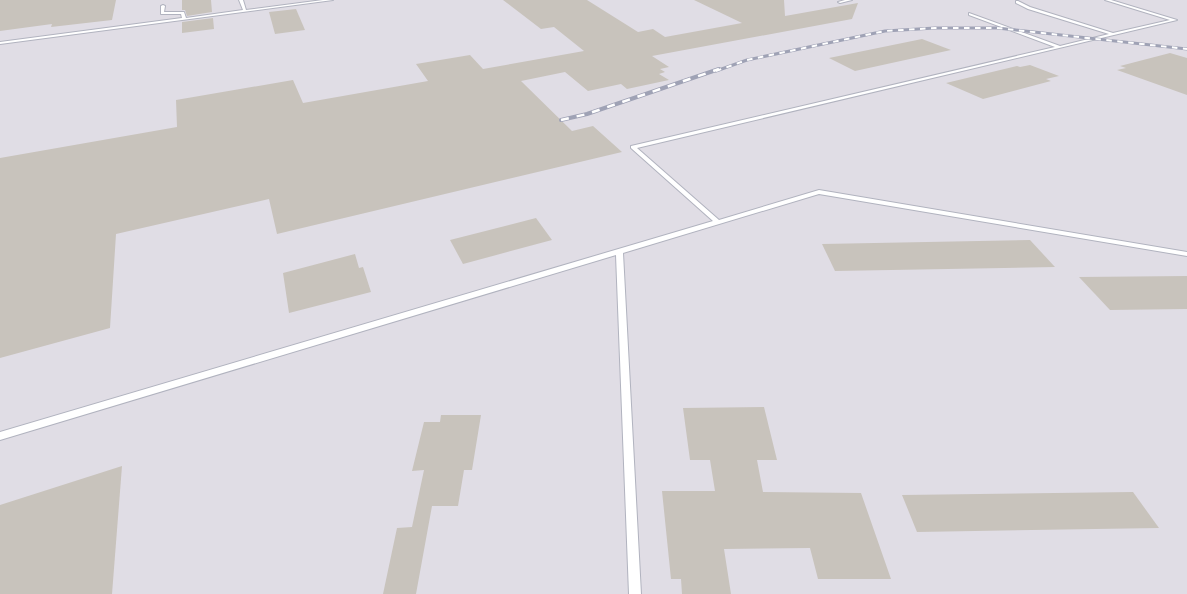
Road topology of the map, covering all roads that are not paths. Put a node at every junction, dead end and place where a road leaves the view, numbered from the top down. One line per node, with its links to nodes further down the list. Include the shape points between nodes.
1 (241, 0): 8 (lane)
2 (331, 0): 8 (lane)
3 (850, 0): 5 (lane)
4 (1106, 0): 11 (lane, via 1175,20)
5 (840, 2)
6 (1018, 2): 11 (lane)
7 (163, 6): 10 (lane, via 162,13 182,13)
8 (245, 11): 10 (lane)
9 (970, 14): 13 (lane)
10 (184, 19): 12 (lane)
11 (1114, 34): 13 (lane)
12 (0, 43)
13 (1060, 47): 14 (lane, via 632,146)
14 (718, 222): 15 (lane); 16 (lane, via 818,192)
15 (619, 251): 17 (lane); 18 (lane)
16 (1187, 254)
17 (0, 436)
18 (635, 594)

